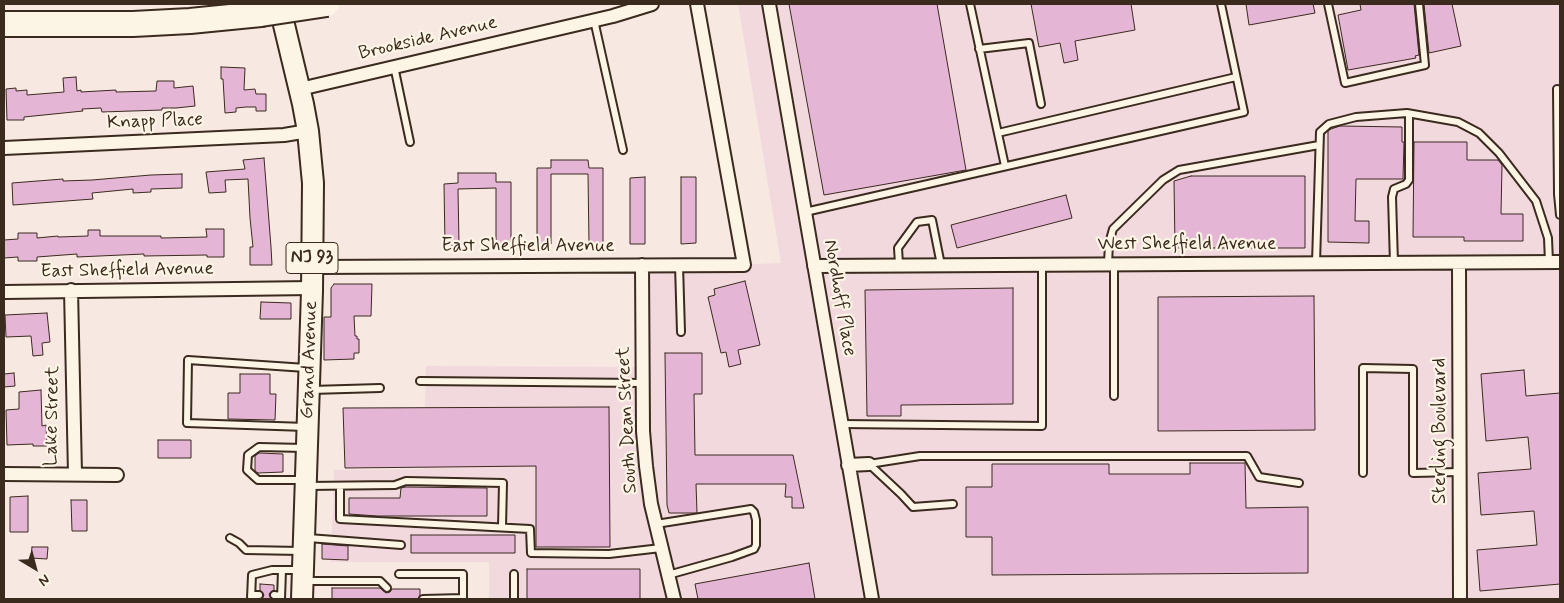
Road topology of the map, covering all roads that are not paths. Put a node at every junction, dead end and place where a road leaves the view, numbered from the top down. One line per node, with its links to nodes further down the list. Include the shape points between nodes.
1 (328, 4): 9 (highway, bridge)
2 (652, 4): 10 (street, Brookside Avenue)
3 (696, 4): 35 (street, East Sheffield Avenue, via 744,265)
4 (769, 4): 26 (street, Nordhoff Place)
5 (970, 4): 12 (lane)
6 (1221, 4): 14 (lane)
7 (1328, 4): 8 (lane, via 1344,83 1424,65)
8 (1419, 4)
9 (270, 9): 11 (highway, via 133,24); 15 (main road, Grand Avenue / NJ 93)
10 (594, 20): 13 (street, Brookside Avenue); 24 (lane)
11 (4, 24)
12 (979, 49): 17 (lane, via 1029,43); 20 (lane)
13 (394, 66): 15 (street, Brookside Avenue); 21 (lane)
14 (1236, 77): 20 (lane); 25 (lane, via 1244,112)
15 (300, 89): 19 (main road, Grand Avenue / NJ 93)
16 (1557, 89): 27 (lane)
17 (1041, 104)
18 (1410, 114): 22 (lane, via 1356,117 1329,124 1320,132); 29 (lane, via 1458,122 1479,133 1499,153 1536,201); 31 (lane, via 1409,180 1394,189 1392,197)
19 (308, 131): 23 (street, Knapp Place, via 284,136); 39 (main road, Grand Avenue / NJ 93, via 313,183)
20 (998, 133): 25 (lane)
21 (410, 142)
22 (1319, 145): 30 (lane); 33 (lane, via 1179,170 1163,180 1113,229 1109,243)
23 (4, 148)
24 (623, 150)
25 (1005, 166): 26 (lane)
26 (805, 212): 38 (street, Nordhoff Place)
27 (1560, 215)
28 (1459, 262): 29 (street, West Sheffield Avenue); 31 (street, West Sheffield Avenue); 55 (street, Sterling Boulevard)
29 (1555, 262)
30 (1316, 263): 31 (street, West Sheffield Avenue); 33 (street, West Sheffield Avenue)
31 (1394, 263)
32 (899, 264): 36 (street, West Sheffield Avenue); 36 (lane, via 898,248 917,222 932,220); 38 (street, West Sheffield Avenue)
33 (1111, 264): 37 (street, West Sheffield Avenue); 49 (lane)
34 (642, 265): 35 (street, East Sheffield Avenue); 39 (street, East Sheffield Avenue); 46 (street, South Dean Street)
35 (678, 265): 43 (lane)
36 (941, 265): 37 (street, West Sheffield Avenue)
37 (1042, 265): 50 (lane, via 1042,426)
38 (814, 266): 50 (street, Nordhoff Place)
39 (312, 267): 40 (main road, Grand Avenue / NJ 93)
40 (312, 288): 41 (street, East Sheffield Avenue); 44 (main road, Grand Avenue / NJ 93)
41 (72, 290): 42 (street, East Sheffield Avenue); 58 (street, Lake Street)
42 (4, 292)
43 (682, 332)
44 (310, 368): 48 (main road, Grand Avenue / NJ 93); 51 (lane, via 188,360 187,423)
45 (420, 381): 46 (lane)
46 (643, 383): 64 (street, South Dean Street, via 643,431)
47 (380, 388): 48 (lane)
48 (309, 390): 51 (main road, Grand Avenue / NJ 93)
49 (1114, 396)
50 (841, 424): 54 (street, Nordhoff Place)
51 (308, 427): 52 (main road, Grand Avenue / NJ 93)
52 (308, 448): 60 (main road, Grand Avenue / NJ 93); 60 (lane, via 259,447 248,455 247,470 258,480)
53 (869, 464): 54 (street); 61 (lane, via 920,456 1247,456 1259,477); 63 (lane, via 913,507)
54 (848, 465): 83 (street, Nordhoff Place)
55 (1459, 472): 56 (lane, via 1413,472 1413,369 1363,368); 84 (street, Sterling Boulevard)
56 (1363, 473)
57 (4, 474): 58 (street, Lake Street)
58 (75, 474): 59 (street)
59 (117, 474)
60 (307, 483): 62 (lane); 69 (main road, Grand Avenue / NJ 93)
61 (1299, 483)
62 (340, 486): 65 (lane, via 340,519); 65 (lane, via 395,485 406,481 503,483)
63 (953, 504)
64 (655, 524): 68 (street, South Dean Street); 73 (lane, via 751,509 754,512 754,549)
65 (502, 527): 68 (lane, via 530,529 532,553 609,554)
66 (230, 538): 69 (lane, via 246,550)
67 (401, 545): 69 (lane)
68 (661, 548): 73 (street, South Dean Street)
69 (304, 568): 70 (lane); 74 (lane, via 380,581)
70 (282, 570): 77 (lane, via 252,575); 78 (lane)
71 (398, 574): 80 (lane, via 463,574)
72 (514, 574): 81 (lane)
73 (668, 575): 82 (street, South Dean Street)
74 (387, 588)
75 (259, 595): 77 (lane)
76 (274, 595): 78 (lane)
77 (251, 597)
78 (281, 597)
79 (423, 599): 80 (lane)
80 (463, 599)
81 (514, 599)
82 (674, 599)
83 (872, 599)
84 (1460, 599)

